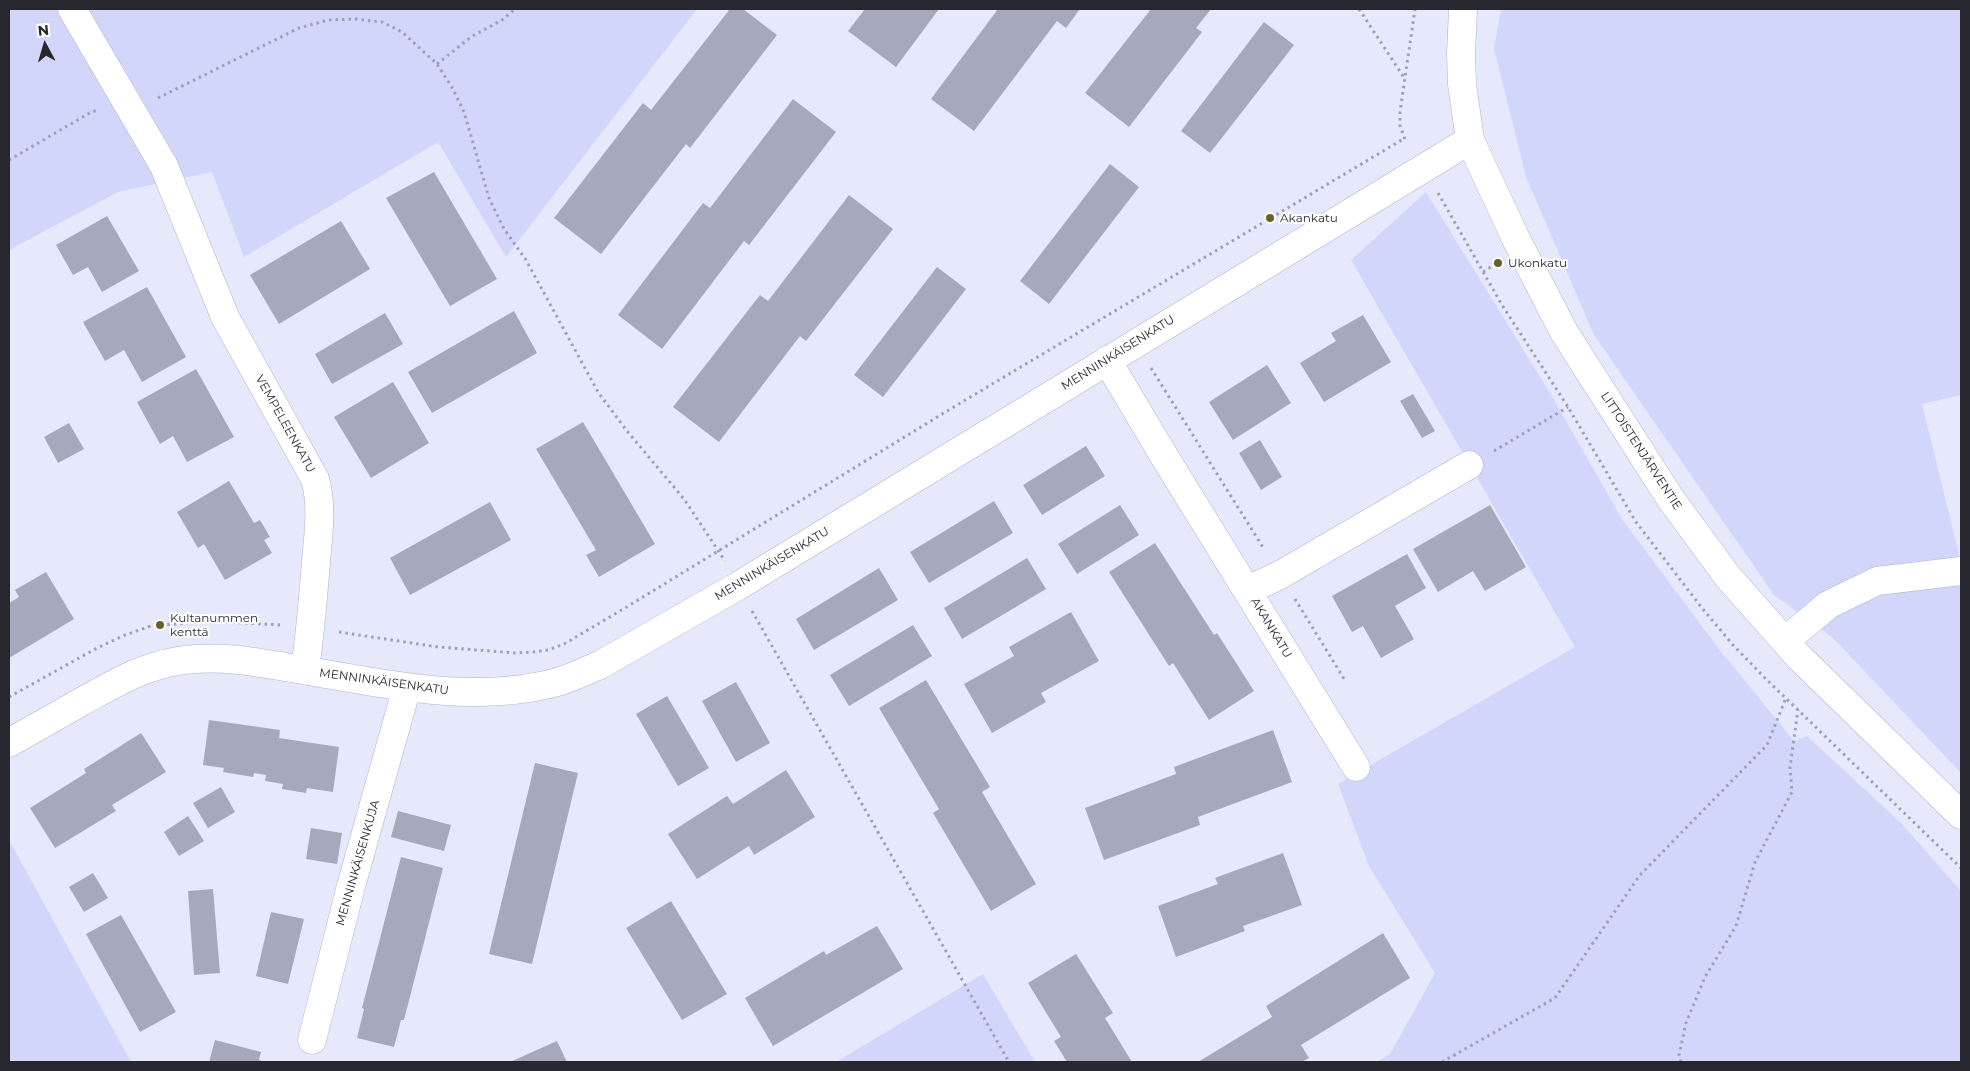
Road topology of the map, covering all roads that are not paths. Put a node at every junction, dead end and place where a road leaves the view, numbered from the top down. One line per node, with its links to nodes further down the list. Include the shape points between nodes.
1 (72, 9): 9 (street, VEMPELEENKATU, via 164,166 225,317 315,479 320,513)
2 (1463, 9): 3 (street, LITTOISTENJÄRVENTIE, via 1462,84)
3 (1470, 140): 4 (street, MENNINKÄISENKATU); 8 (street, LITTOISTENJÄRVENTIE, via 1515,237 1575,348 1670,498 1728,577)
4 (1107, 360): 7 (street, AKANKATU); 10 (street, MENNINKÄISENKATU, via 738,586 600,665 556,683 506,691)
5 (1469, 465): 7 (street, via 1280,575)
6 (1961, 571): 8 (street, via 1877,581 1828,605)
7 (1248, 590): 12 (street, AKANKATU)
8 (1785, 641): 13 (street, LITTOISTENJÄRVENTIE)
9 (305, 670): 10 (street, MENNINKÄISENKATU); 11 (street, MENNINKÄISENKATU, via 222,658 155,666 134,673)
10 (407, 687): 14 (street, MENNINKÄISENKUJA, via 350,886)
11 (9, 743)
12 (1356, 767)
13 (1961, 815)
14 (312, 1040)

